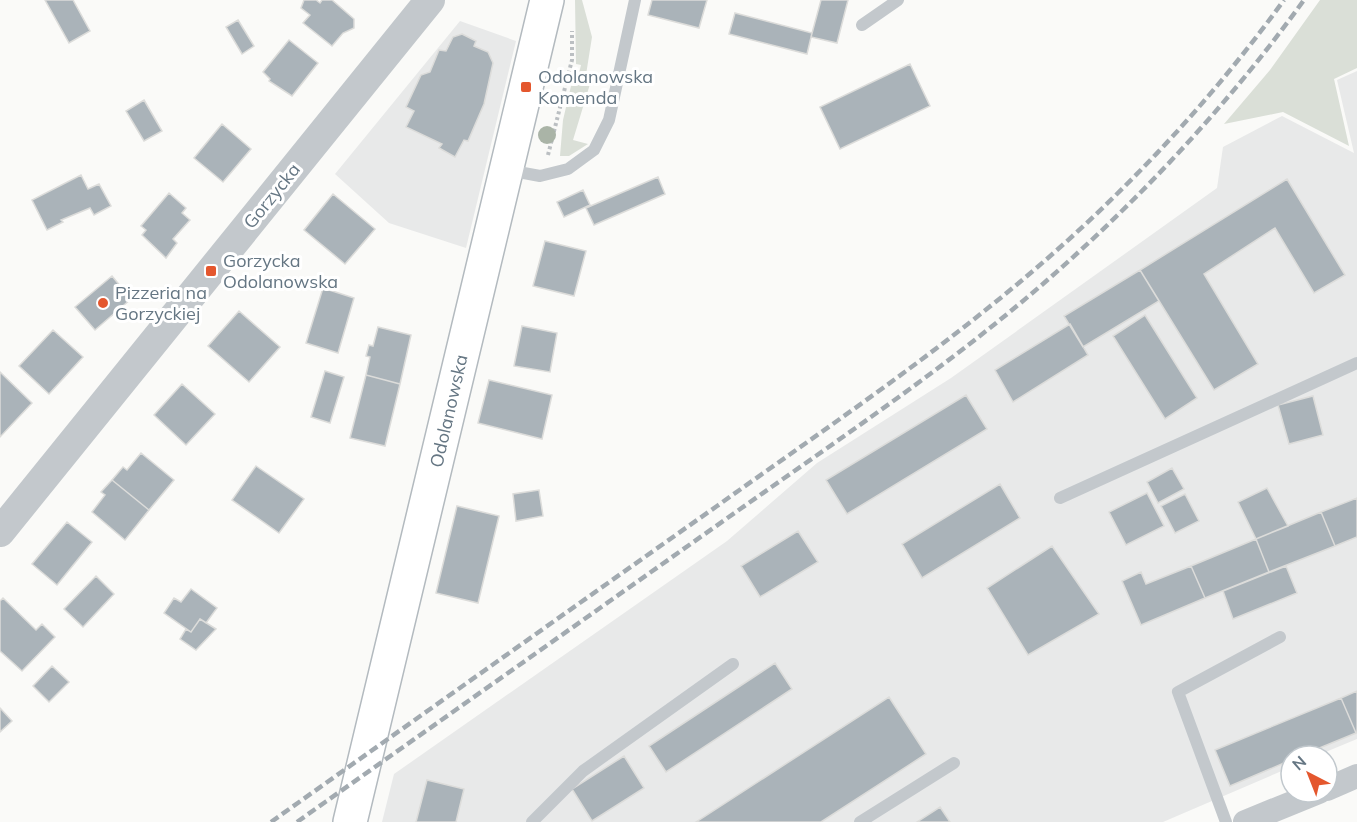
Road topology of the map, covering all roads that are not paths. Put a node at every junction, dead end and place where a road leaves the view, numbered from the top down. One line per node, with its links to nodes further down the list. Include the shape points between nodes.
1 (430, 0): 9 (street, Gorzycka)
2 (547, 0): 6 (main road, Odolanowska)
3 (634, 0): 6 (lane, via 609,120 594,150 568,169 540,176)
4 (898, 0): 5 (lane)
5 (862, 25)
6 (506, 170): 16 (main road, Odolanowska)
7 (1357, 363): 8 (lane)
8 (1060, 498)
9 (0, 532)
10 (1280, 637): 19 (lane, via 1178,692)
11 (733, 664): 17 (lane, via 583,771)
12 (954, 763): 18 (lane)
13 (1357, 777): 14 (street)
14 (1339, 784)
15 (1289, 804): 20 (street)
16 (350, 822)
17 (532, 822)
18 (860, 822)
19 (1226, 822)
20 (1245, 822)

